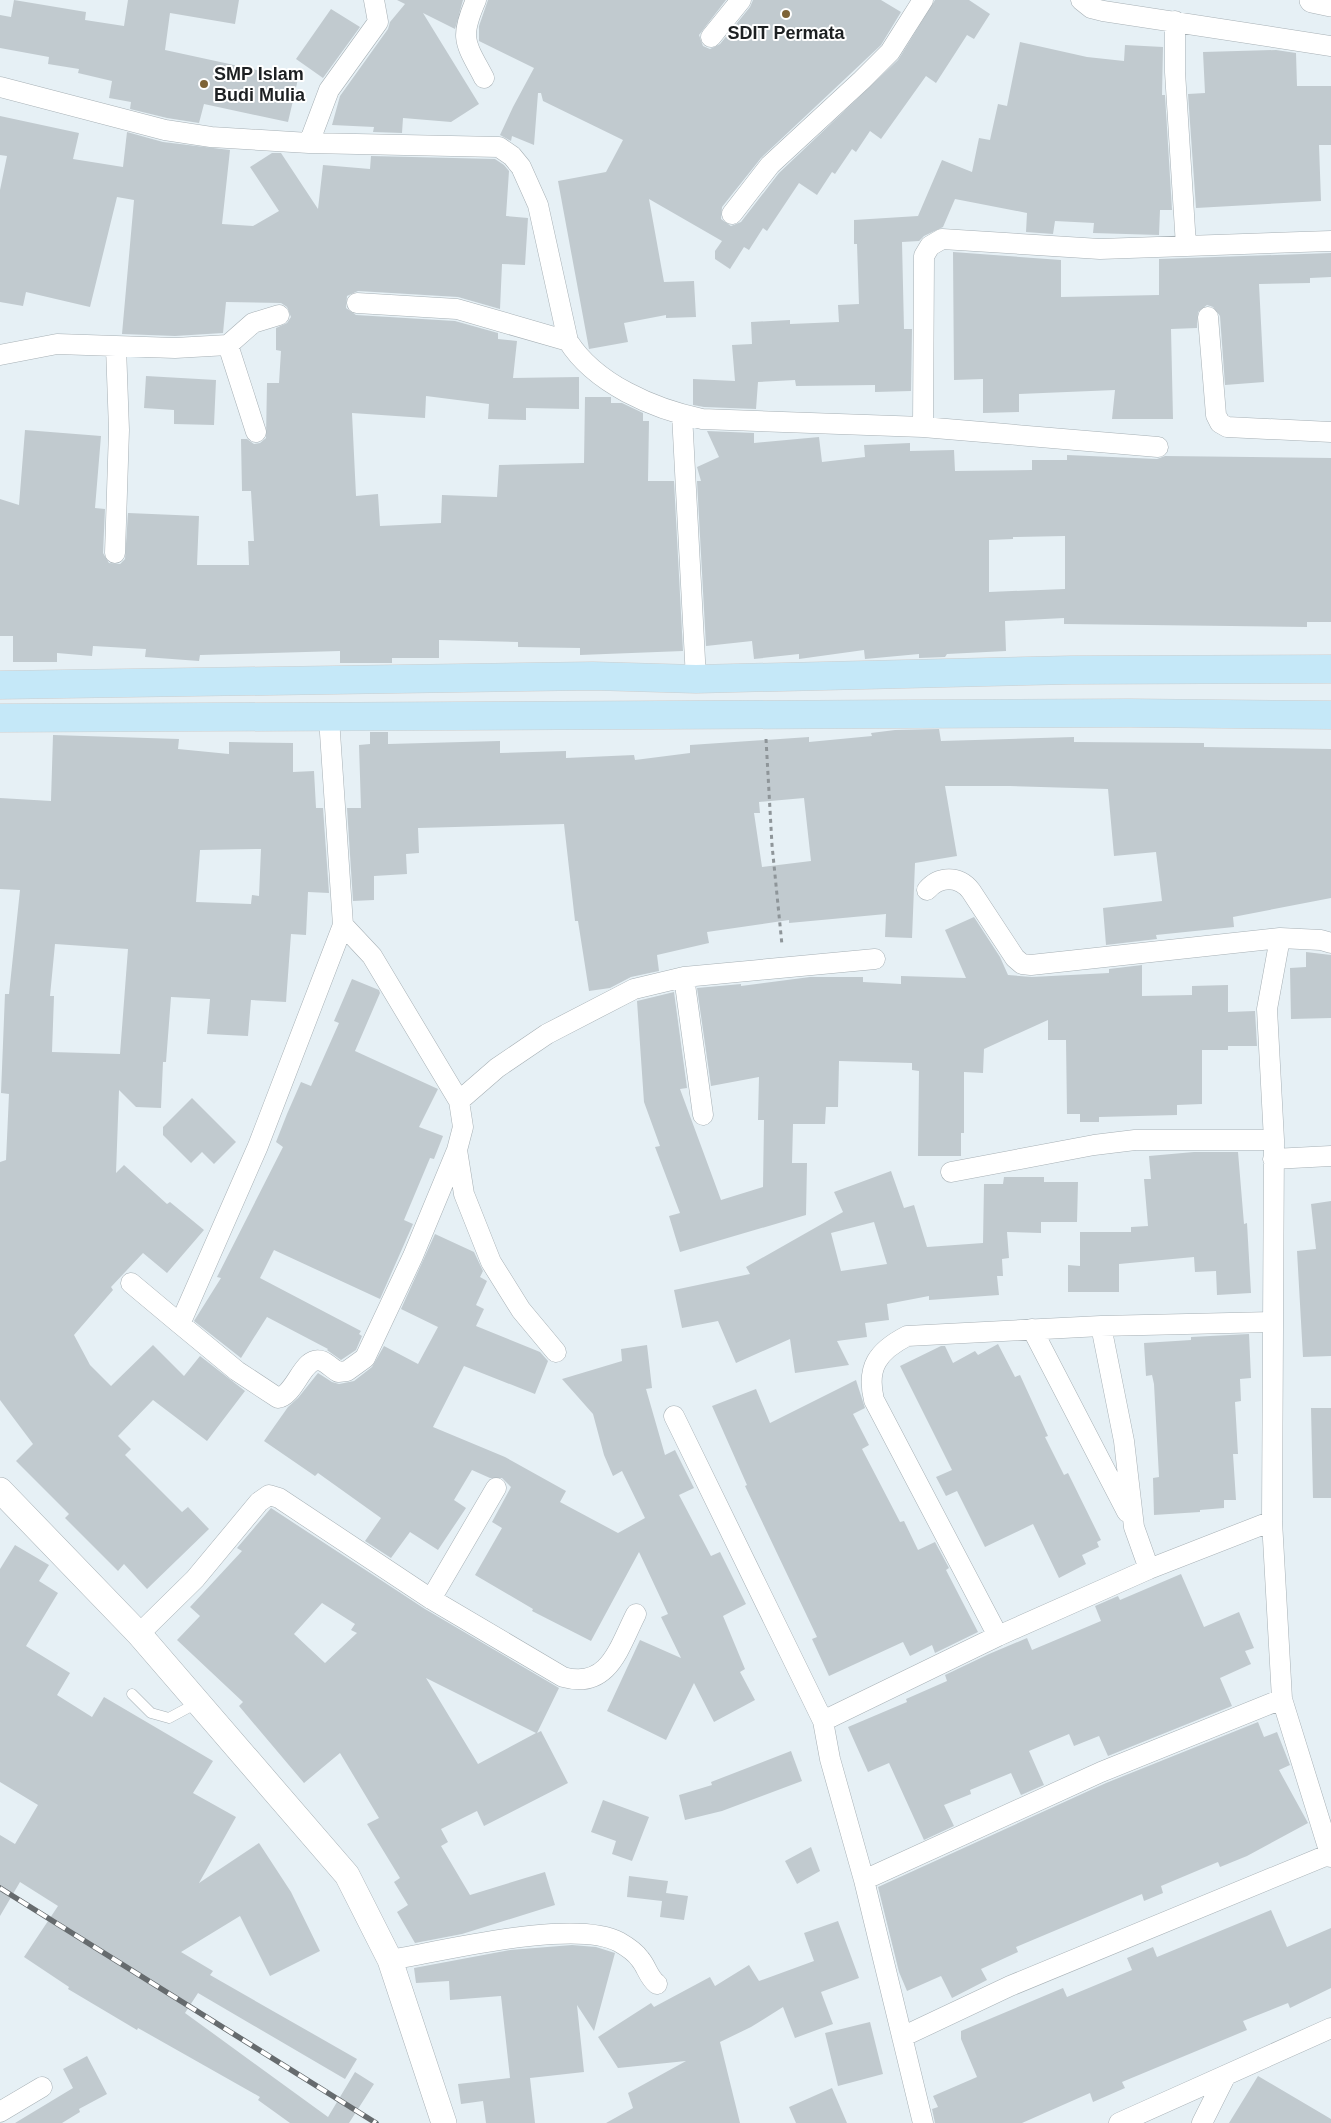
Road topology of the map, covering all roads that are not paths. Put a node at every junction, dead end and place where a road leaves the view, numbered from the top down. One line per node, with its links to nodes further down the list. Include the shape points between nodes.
1 (374, 0): 13 (street, via 378,22 329,90)
2 (476, 0): 11 (street, via 466,22 465,36)
3 (742, 0): 9 (street)
4 (924, 0): 14 (street, via 890,52 770,165)
5 (1081, 0): 8 (street, via 1103,11)
6 (1312, 0): 7 (street)
7 (1331, 4)
8 (1175, 21): 10 (street); 16 (street)
9 (711, 37)
10 (1331, 46)
11 (484, 78)
12 (0, 86): 13 (street, via 165,130 211,137)
13 (309, 142): 20 (street, via 499,147 512,156 530,183 538,205)
14 (732, 214)
15 (1331, 241): 16 (street)
16 (1186, 246): 25 (street, via 1100,249 951,238 935,243 924,256)
17 (357, 303): 20 (street, via 457,309)
18 (279, 315): 21 (street, via 253,323)
19 (1208, 317): 27 (street, via 1216,415 1220,422 1227,427)
20 (568, 341): 24 (street, via 584,362 618,388)
21 (228, 345): 22 (street); 26 (street)
22 (116, 347): 23 (street, via 56,344); 29 (street, via 119,430)
23 (0, 355)
24 (682, 414): 25 (street, via 702,419); 33 (street)
25 (923, 427): 28 (street)
26 (256, 432)
27 (1331, 432)
28 (1158, 447)
29 (115, 553)
30 (1331, 669): 31 (main road)
31 (1129, 670): 33 (main road); 35 (main road)
32 (593, 676): 33 (main road); 34 (main road); 37 (main road)
33 (696, 679)
34 (0, 685)
35 (1130, 713): 36 (main road); 37 (main road)
36 (1331, 715)
37 (592, 716): 39 (main road)
38 (0, 718): 39 (main road)
39 (330, 718): 41 (street)
40 (926, 890): 42 (street, via 943,879 962,882 1022,964)
41 (343, 925): 46 (street, via 372,956); 54 (street, via 258,1146)
42 (1280, 938): 43 (street); 49 (street, via 1267,1010)
43 (1331, 943)
44 (875, 959): 45 (street)
45 (684, 977): 46 (street, via 634,989 570,1021 497,1068); 47 (street)
46 (458, 1101): 48 (street, via 463,1127)
47 (703, 1115)
48 (457, 1150): 54 (street, via 413,1256 365,1358 347,1372 338,1372 321,1360 313,1361 288,1394 278,1398 237,1371); 57 (street, via 464,1194 491,1262 521,1310)
49 (1274, 1150): 50 (street); 51 (street, via 1135,1140); 53 (street)
50 (1331, 1156)
51 (950, 1172)
52 (131, 1283): 54 (street)
53 (1273, 1322): 55 (street); 61 (street)
54 (180, 1324)
55 (1101, 1326): 56 (street); 62 (street, via 1124,1441)
56 (1032, 1329): 62 (street); 67 (street, via 907,1336 889,1346 878,1358 872,1373 874,1400)
57 (556, 1352)
58 (674, 1416): 71 (street)
59 (496, 1488): 64 (street)
60 (0, 1490): 66 (street)
61 (1272, 1521): 63 (street); 69 (street)
62 (1134, 1527): 63 (street)
63 (1149, 1569): 67 (street)
64 (431, 1598): 65 (street, via 563,1677 574,1680 597,1676 607,1669); 66 (street, via 279,1498 269,1495 259,1502 195,1579)
65 (636, 1614)
66 (139, 1634): 70 (street)
67 (998, 1636): 71 (street)
68 (132, 1694): 70 (lane, via 151,1713 168,1718)
69 (1282, 1699): 72 (street); 73 (street, via 1101,1772)
70 (198, 1702): 74 (street, via 347,1874)
71 (823, 1721): 73 (street, via 830,1759)
72 (1330, 1856): 77 (street, via 1010,1986)
73 (864, 1880): 77 (street)
74 (390, 1960): 75 (street, via 551,1933 593,1935 619,1942 640,1958); 81 (street)
75 (657, 1984)
76 (1331, 2028): 78 (street)
77 (902, 2037): 82 (street)
78 (1226, 2075): 83 (street); 84 (street)
79 (42, 2087): 80 (street)
80 (0, 2112)
81 (444, 2123)
82 (923, 2123)
83 (1120, 2123)
84 (1202, 2123)

